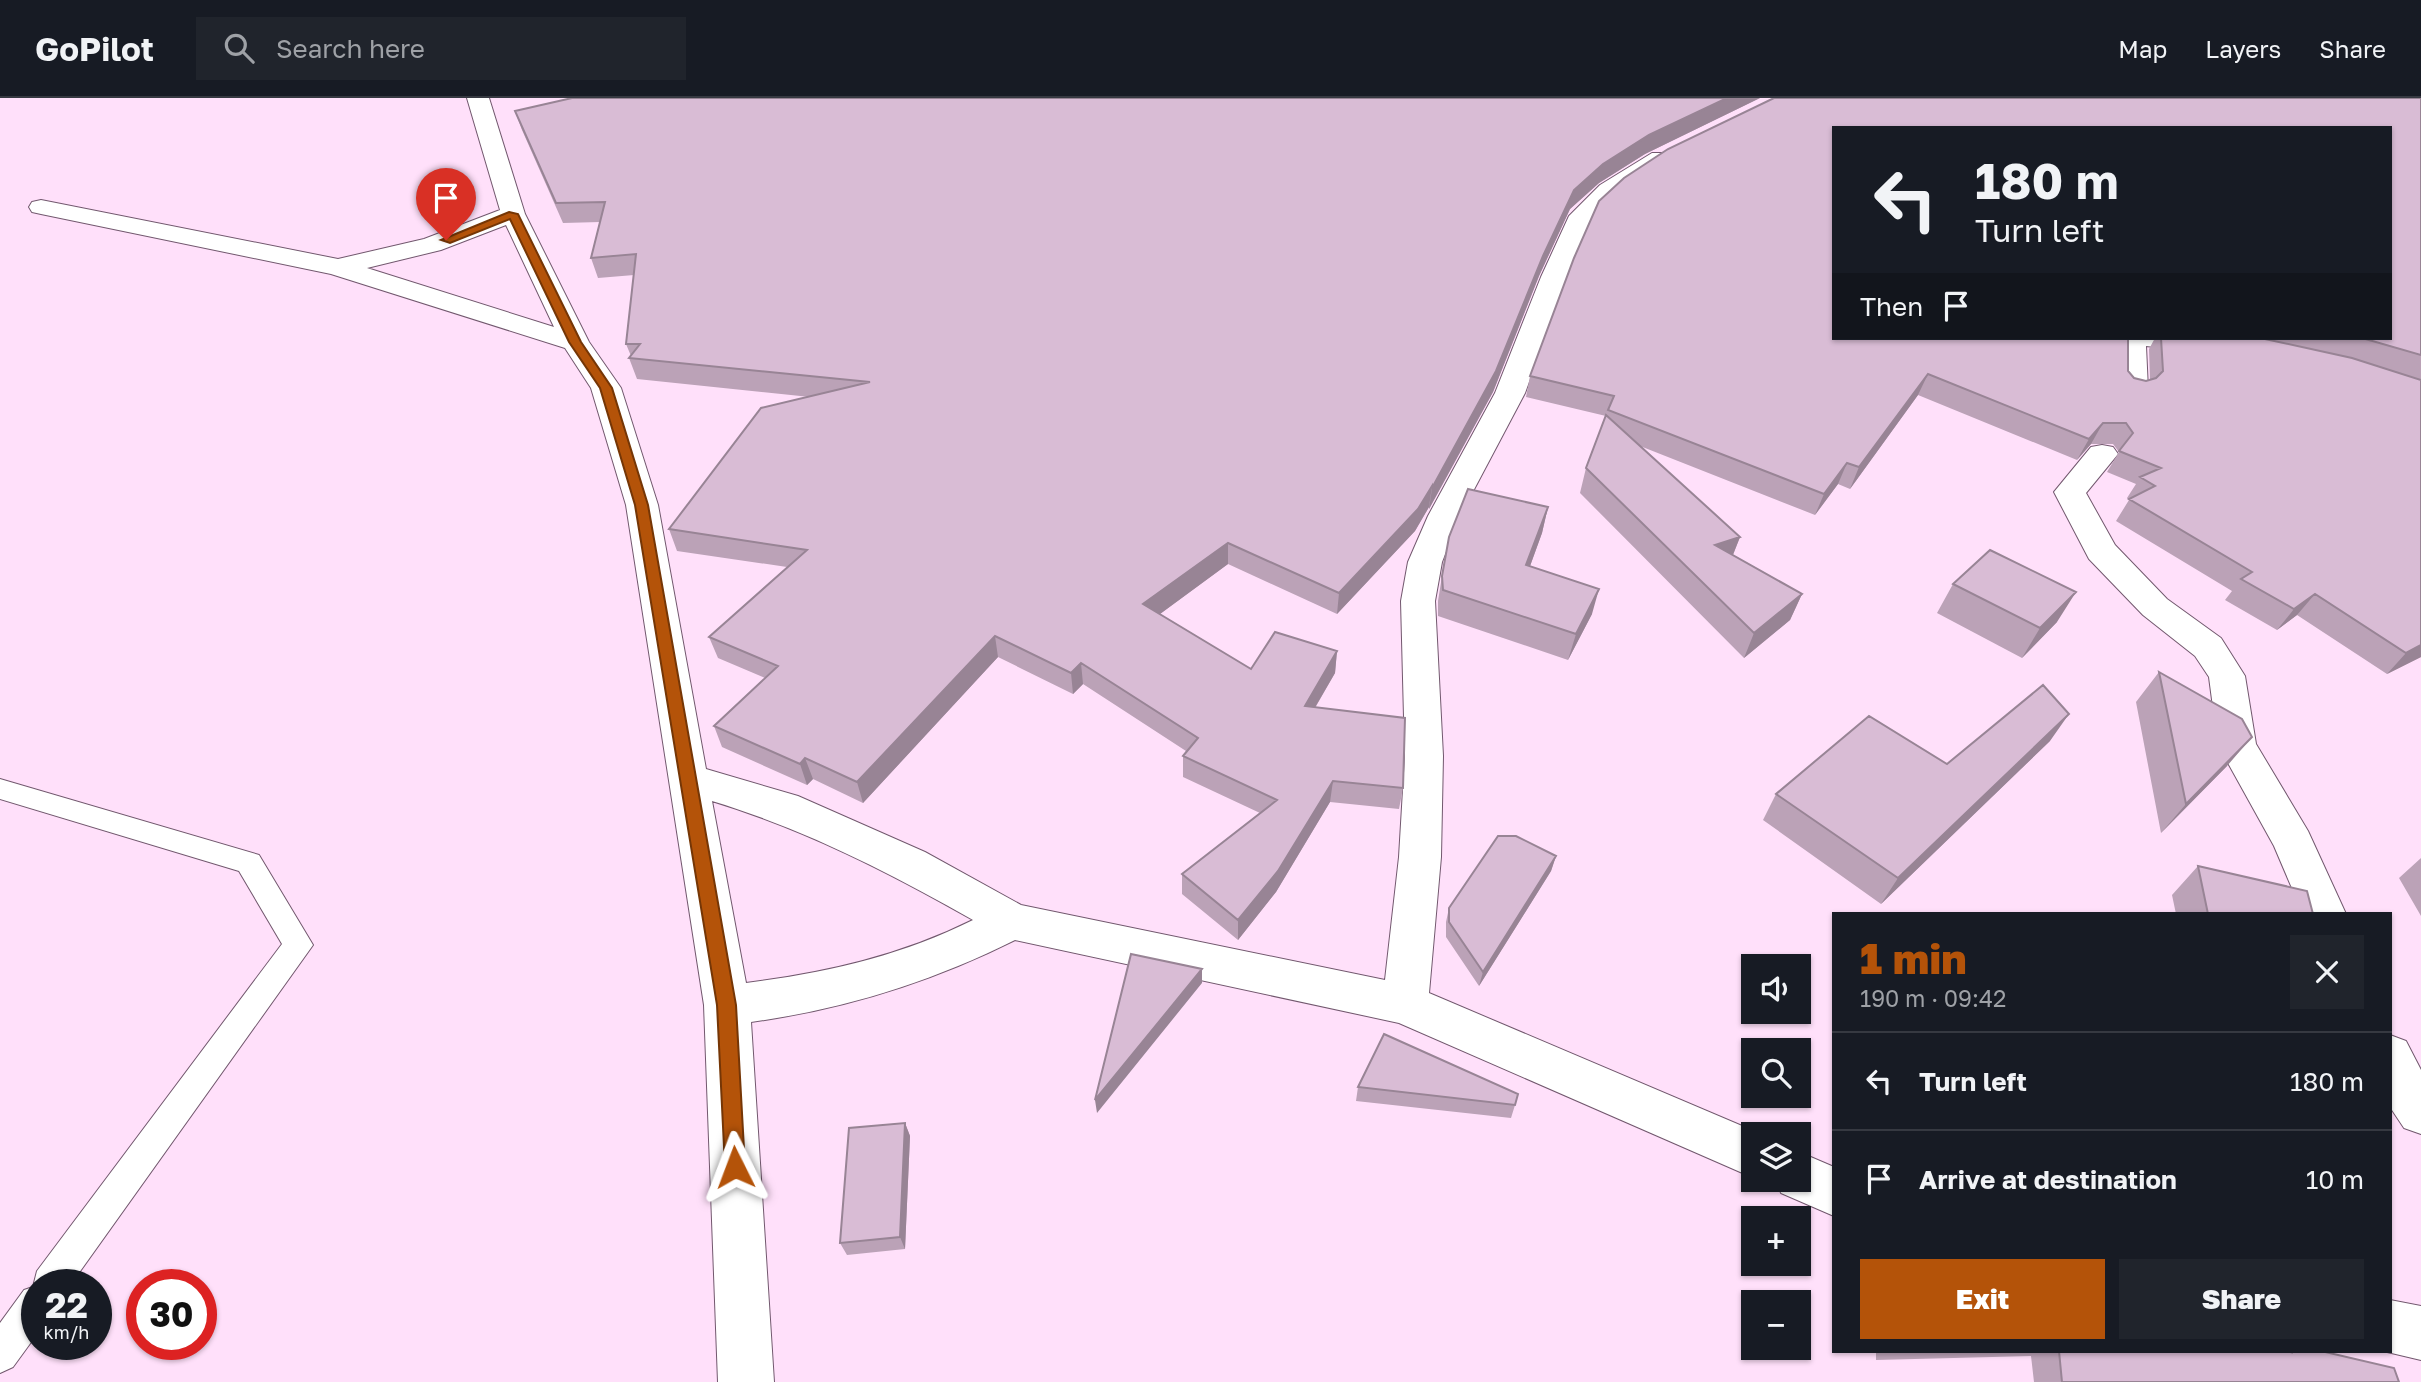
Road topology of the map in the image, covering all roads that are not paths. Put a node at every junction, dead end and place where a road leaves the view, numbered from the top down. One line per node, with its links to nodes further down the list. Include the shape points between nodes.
1 (478, 98): 4 (street)
2 (1691, 142): 16 (street, via 1609,190 1581,216 1510,393 1444,516 1425,562 1418,601 1424,756 1420,857)
3 (41, 207): 5 (street)
4 (513, 214): 5 (street, via 432,245); 8 (street)
5 (337, 267): 8 (street)
6 (2132, 340): 10 (street)
7 (2170, 340): 9 (street)
8 (575, 342): 12 (street, via 606,388 642,505)
9 (2239, 347)
10 (2133, 390)
11 (2102, 454): 14 (street, via 2070,492 2101,551 2155,607 2208,647 2227,676 2236,745 2293,842)
12 (687, 778): 15 (street, via 784,807 910,864); 17 (street)
13 (0, 789): 23 (lane, via 249,863 298,945)
14 (2324, 912)
15 (1012, 921): 16 (street); 17 (street, via 946,953 878,976 792,997)
16 (1405, 1004): 20 (street)
17 (727, 1005): 28 (street)
18 (2392, 1060): 19 (street)
19 (2421, 1112)
20 (1741, 1150)
21 (1811, 1181): 22 (street)
22 (1832, 1191)
23 (61, 1269)
24 (21, 1325): 27 (lane)
25 (2392, 1327): 26 (street)
26 (2421, 1333)
27 (0, 1354)
28 (747, 1382)

